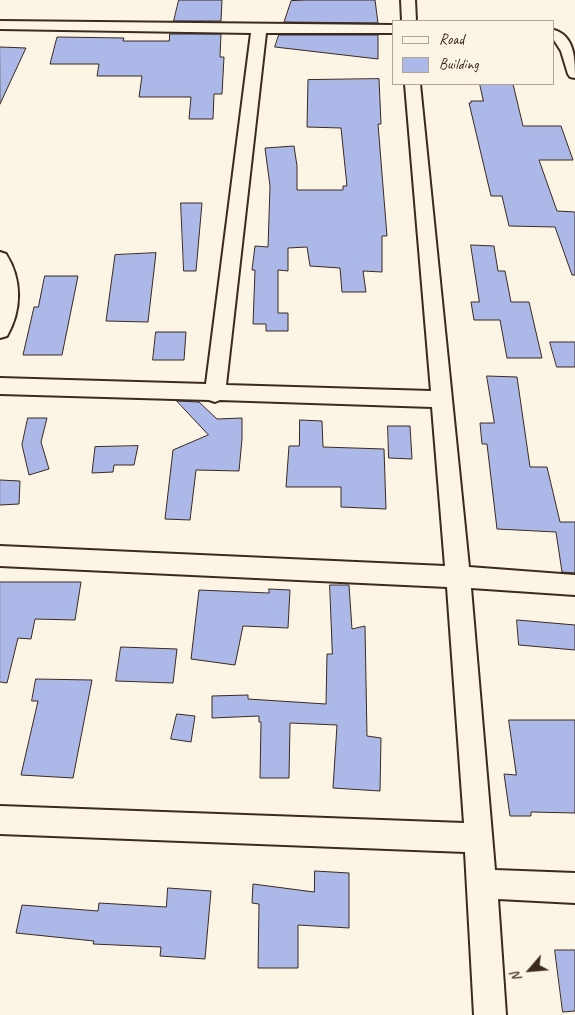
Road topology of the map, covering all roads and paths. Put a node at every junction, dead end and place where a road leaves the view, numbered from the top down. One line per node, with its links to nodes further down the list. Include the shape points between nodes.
1 (408, 0): 2 (street)
2 (409, 20)
3 (0, 25): 4 (street)
4 (259, 29): 5 (street); 12 (street)
5 (392, 29)
6 (555, 35): 7 (street, via 568,48)
7 (575, 74)
8 (413, 85): 13 (street)
9 (0, 258): 10 (street, via 8,276 10,294)
10 (0, 331)
11 (0, 386): 12 (street)
12 (215, 394): 13 (street)
13 (440, 400): 15 (street)
14 (0, 556): 15 (street)
15 (458, 578): 16 (street); 18 (street)
16 (575, 585)
17 (0, 820): 18 (street)
18 (479, 838): 19 (street)
19 (483, 884): 20 (street); 21 (street)
20 (575, 888)
21 (490, 1015)

